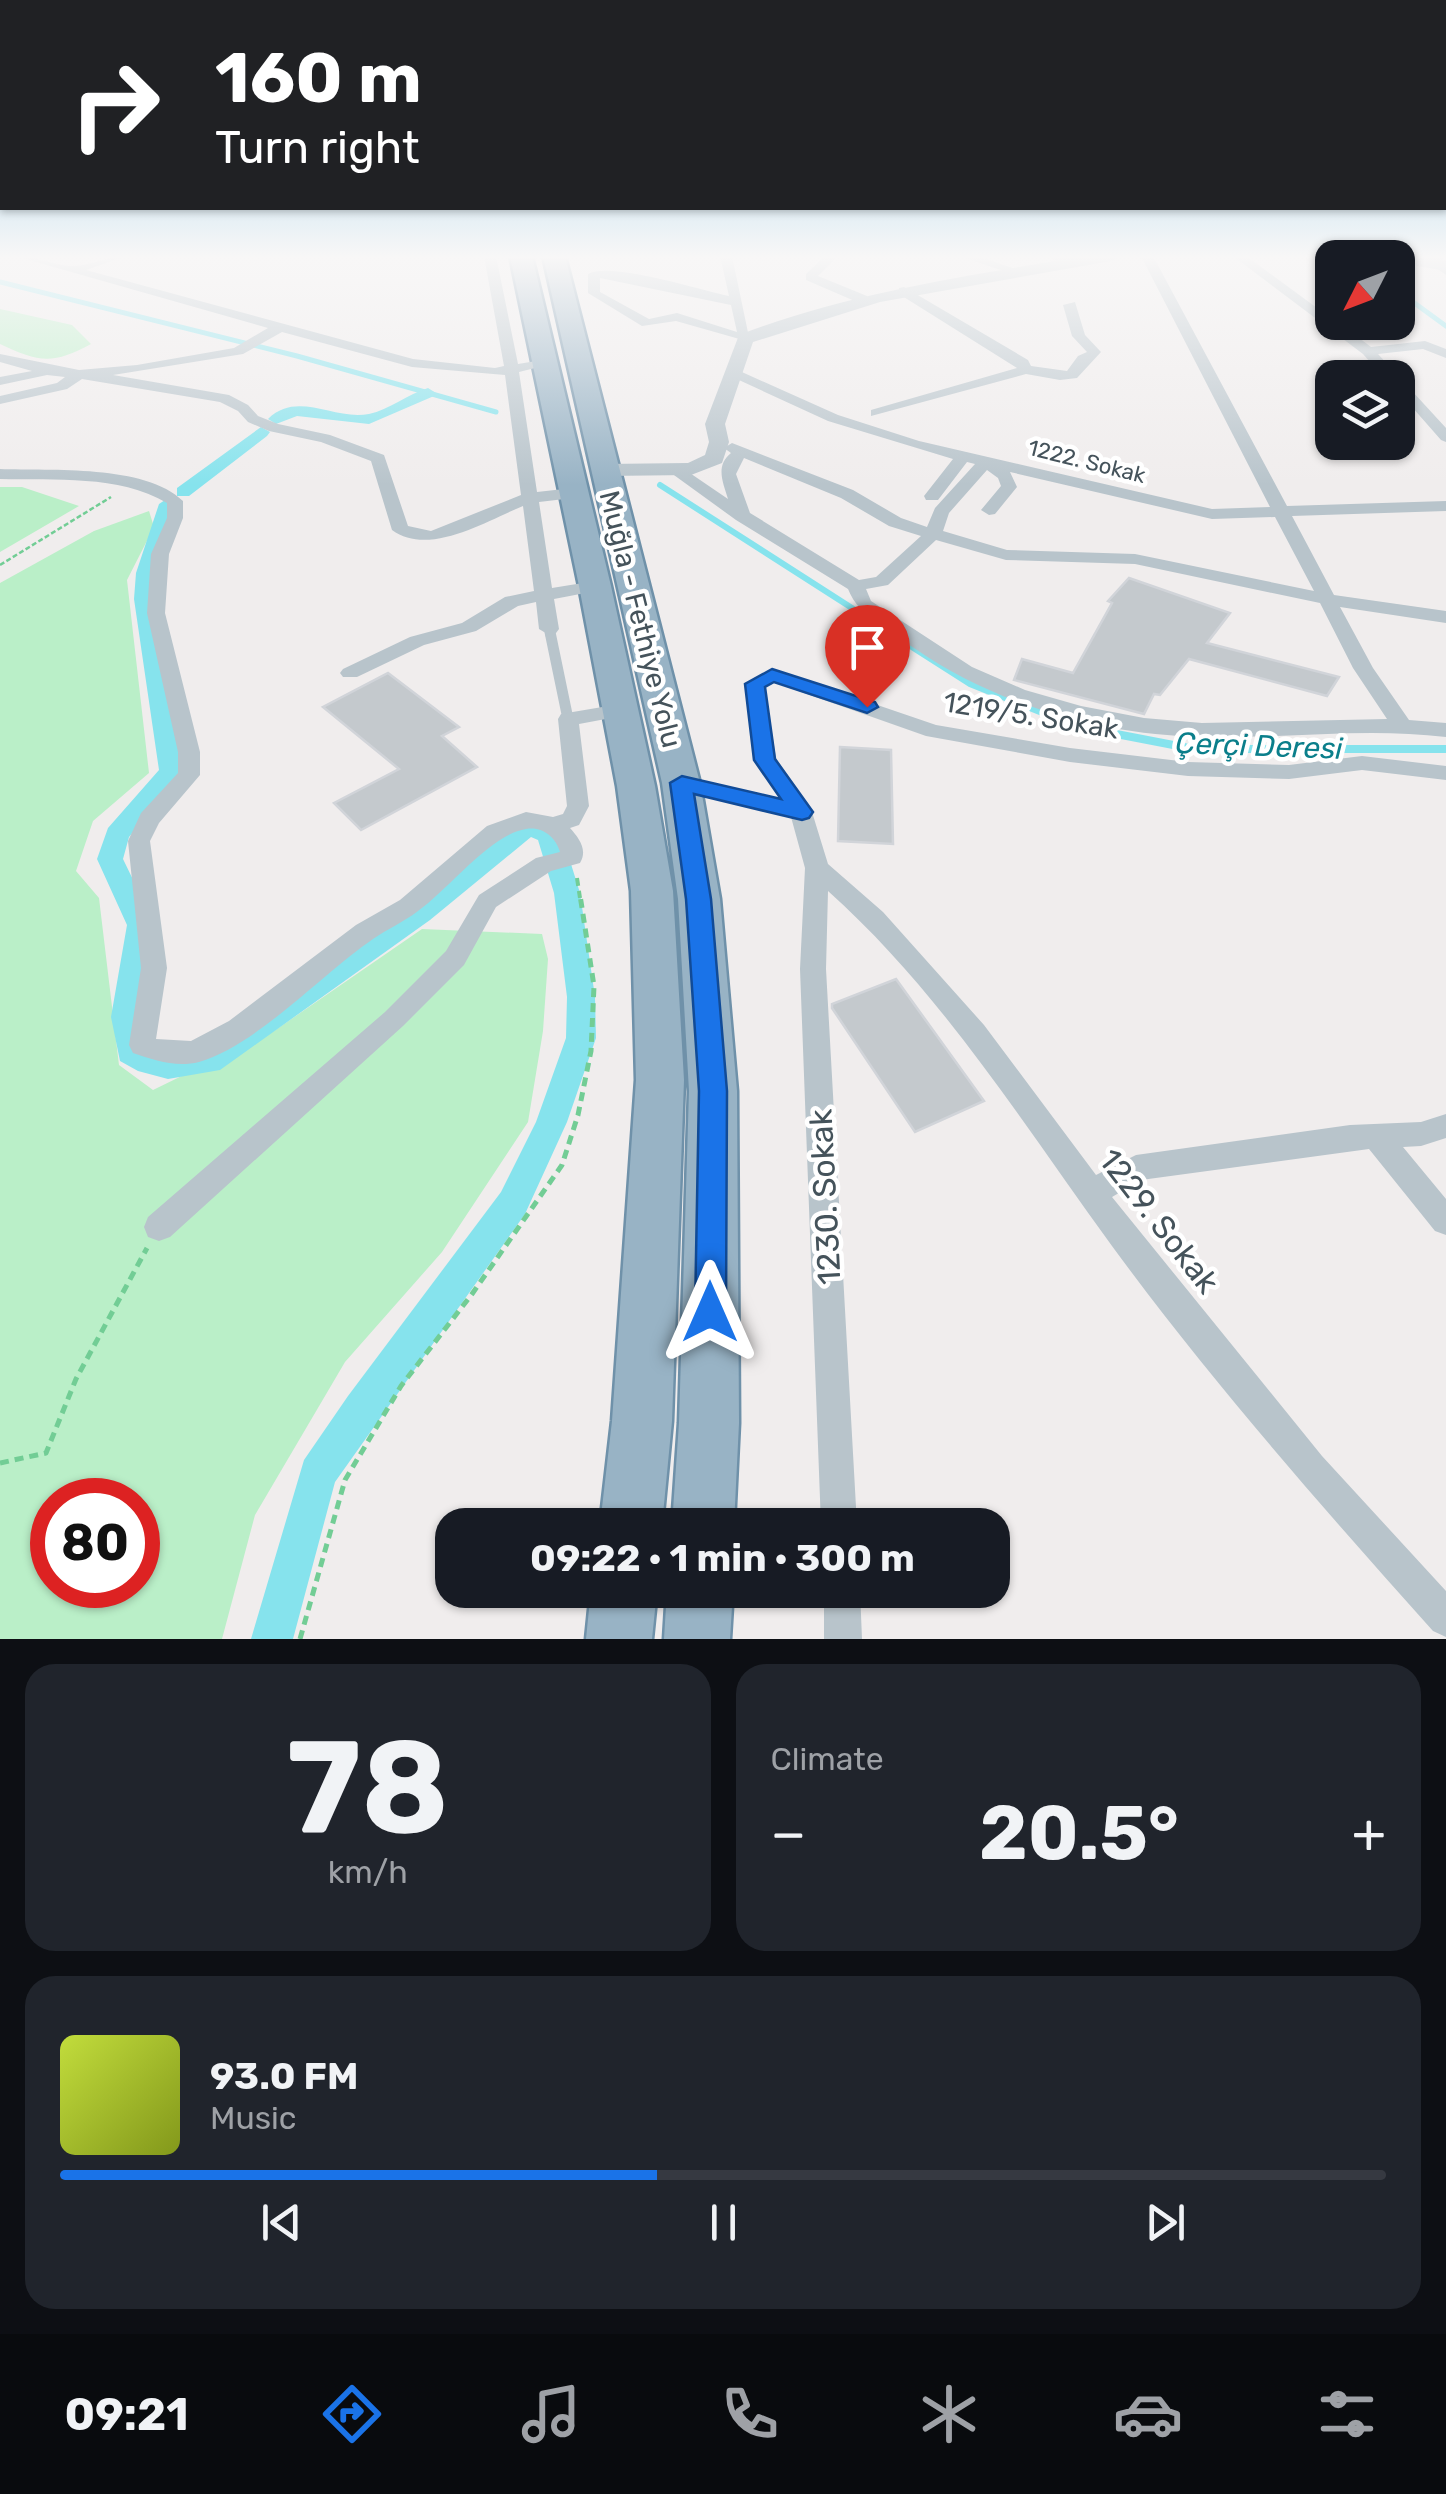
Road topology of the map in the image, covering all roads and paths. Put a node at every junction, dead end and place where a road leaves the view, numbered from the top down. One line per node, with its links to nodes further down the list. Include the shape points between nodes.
1 (271, 332): 22 (street, via 238,350)
2 (295, 332): 18 (street, via 412,363 495,372)
3 (518, 332): 18 (street)
4 (527, 332): 18 (highway, Muğla - Fethiye Yolu)
5 (566, 332): 35 (highway, Muğla - Fethiye Yolu)
6 (723, 332): 13 (street)
7 (743, 332): 13 (street)
8 (762, 332): 13 (street)
9 (972, 332): 19 (street)
10 (1078, 332): 19 (street, via 1094,352 1072,374)
11 (1185, 332): 40 (street)
12 (1344, 332): 14 (street)
13 (745, 340): 21 (street)
14 (1368, 350): 15 (street, via 1425,345); 17 (street)
15 (1446, 354)
16 (0, 358): 20 (street)
17 (1377, 360)
18 (530, 366): 35 (highway, Muğla - Fethiye Yolu); 37 (street)
19 (1026, 370): 26 (street)
20 (50, 371): 22 (street); 23 (street)
21 (733, 372): 28 (street, via 715,424); 30 (street, 1222. Sokak, via 833,418)
22 (79, 374): 24 (street, via 62,386); 37 (street, via 224,398 274,428 378,458 401,530 432,536)
23 (0, 381)
24 (0, 400)
25 (1415, 402): 27 (street)
26 (876, 412)
27 (1446, 437)
28 (719, 442): 29 (street); 32 (street, via 716,459)
29 (743, 452): 41 (street, via 728,474); 42 (street)
30 (962, 457): 31 (street, 1222. Sokak); 36 (street)
31 (986, 461): 39 (street, via 1009,486); 40 (street, 1222. Sokak, via 1212,514); 42 (street, via 941,512)
32 (675, 470): 35 (street); 41 (street)
33 (0, 474): 34 (street)
34 (134, 482): 43 (path); 58 (street, via 176,501 160,554 156,613 190,775 148,819 139,841 154,968 142,1045 195,1052 409,906 495,832 526,820)
35 (589, 482): 37 (street); 44 (highway, Muğla - Fethiye Yolu); 56 (highway, Muğla - Fethiye Yolu)
36 (932, 496)
37 (530, 498): 46 (street)
38 (1446, 506): 40 (street, 1222. Sokak)
39 (989, 510)
40 (1280, 510): 47 (street)
41 (742, 516): 45 (street)
42 (933, 534): 45 (street, via 882,580); 47 (street, via 1006,555 1135,559)
43 (0, 565)
44 (595, 586): 46 (street); 51 (highway, Muğla - Fethiye Yolu)
45 (856, 586): 53 (street, via 863,604 966,672 1101,716 1201,730)
46 (543, 595): 49 (street); 50 (street, via 512,601 469,627 417,641)
47 (1325, 599): 48 (street); 53 (street)
48 (1446, 617)
49 (549, 629): 52 (lane)
50 (350, 672)
51 (620, 710): 52 (street); 67 (highway, Muğla - Fethiye Yolu, via 652,891 660,1080)
52 (568, 719): 58 (street, via 578,806 571,819)
53 (1401, 724): 54 (street)
54 (1446, 730)
55 (1446, 773): 57 (street, 1219/5. Sokak, via 1362,763 1290,772 1188,769 1070,755 933,731 772,675 755,684 764,760)
56 (682, 783): 57 (street); 68 (highway, Muğla - Fethiye Yolu, via 713,1091)
57 (802, 812): 60 (street, 1219/5. Sokak)
58 (554, 825): 59 (street)
59 (572, 857): 65 (street, via 544,864 487,901 455,958 394,1020); 74 (path, via 594,986 590,1051 562,1165 401,1386 345,1480)
60 (817, 868): 63 (street, 1229. Sokak, via 874,918 974,1033); 69 (street, 1230. Sokak, via 813,969)
61 (1446, 1126): 62 (street)
62 (1376, 1136): 63 (street, via 1136,1168); 64 (street)
63 (1091, 1193): 73 (street, 1229. Sokak, via 1310,1468)
64 (1446, 1221)
65 (158, 1226): 66 (path, via 76,1380 46,1453)
66 (0, 1462)
67 (633, 1508)
68 (705, 1508)
69 (838, 1508)
70 (622, 1608): 75 (highway)
71 (699, 1608): 76 (highway)
72 (843, 1608): 77 (street)
73 (1446, 1618)
74 (300, 1639)
75 (619, 1639)
76 (697, 1639)
77 (844, 1639)

